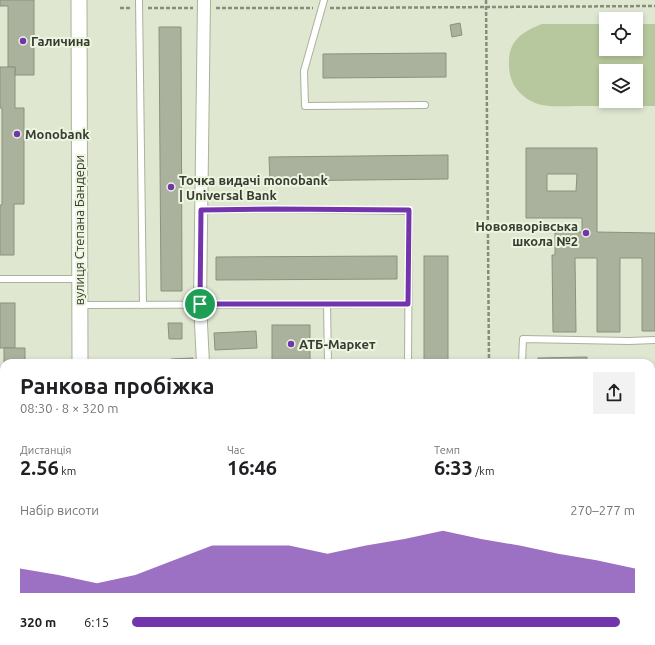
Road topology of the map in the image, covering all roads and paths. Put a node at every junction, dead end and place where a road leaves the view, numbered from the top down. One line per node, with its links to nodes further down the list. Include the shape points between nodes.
1 (79, 0): 14 (street, вулиця Степана Бандери)
2 (140, 0): 8 (lane)
3 (324, 0): 9 (lane)
4 (486, 0): 10 (path)
5 (204, 4): 8 (path); 9 (path); 12 (street)
6 (655, 6): 10 (path)
7 (120, 8): 8 (path)
8 (140, 8): 19 (lane)
9 (321, 8): 10 (path); 11 (lane, via 304,71 305,106)
10 (486, 8): 25 (path)
11 (425, 105)
12 (201, 210): 15 (street); 17 (lane, via 409,210)
13 (0, 279): 14 (lane)
14 (79, 279): 18 (street, вулиця Степана Бандери)
15 (200, 304): 16 (lane); 19 (lane); 22 (street)
16 (327, 304): 17 (lane); 23 (lane)
17 (408, 304): 24 (lane)
18 (79, 305): 19 (lane); 21 (street, вулиця Степана Бандери)
19 (142, 305)
20 (655, 340): 26 (lane, via 629,342 523,339)
21 (80, 359)
22 (203, 359)
23 (328, 359)
24 (408, 359)
25 (489, 359)
26 (522, 359)

